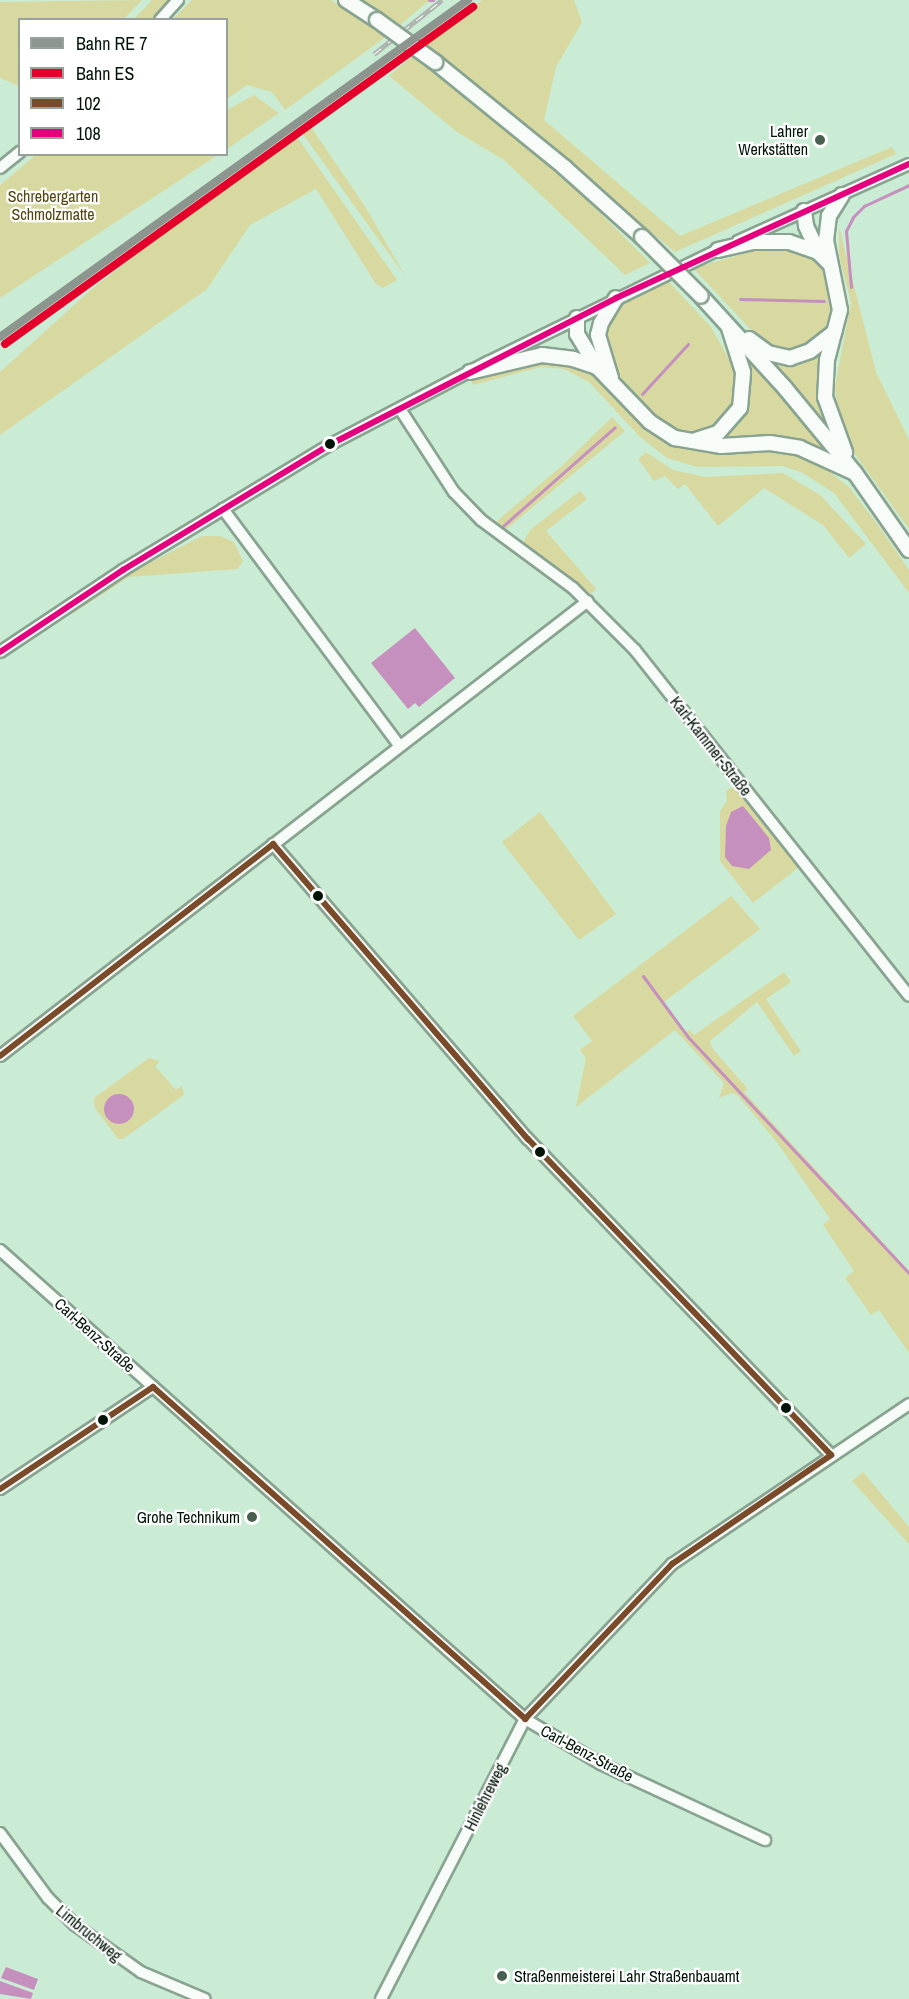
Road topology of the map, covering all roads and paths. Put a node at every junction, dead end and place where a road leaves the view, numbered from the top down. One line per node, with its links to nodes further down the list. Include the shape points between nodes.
1 (178, 0): 3 (street)
2 (346, 0): 13 (main road, bridge, via 435,62 516,126 642,237)
3 (162, 18)
4 (18, 154): 6 (street)
5 (909, 164): 7 (street)
6 (0, 168)
7 (843, 195): 8 (street); 9 (main road, via 830,216)
8 (804, 212): 9 (main road, via 806,226); 10 (street)
9 (822, 246): 10 (main road, via 773,241); 14 (main road, via 840,310)
10 (718, 250): 11 (street)
11 (616, 298): 12 (street); 15 (main road, via 601,323)
12 (577, 318): 15 (main road); 16 (main road, via 577,334); 17 (street)
13 (727, 323): 14 (main road, via 768,353 780,357 810,351); 20 (main road, via 743,372 740,408 718,433); 21 (main road)
14 (834, 332): 21 (main road, via 825,397 832,426)
15 (601, 353): 18 (main road)
16 (597, 367): 17 (main road, via 542,355); 18 (main road)
17 (470, 372): 19 (street)
18 (611, 380): 20 (main road, via 650,422 675,438)
19 (399, 409): 22 (street, via 329,445); 24 (street, Karl-Kammer-Straße, via 454,492 481,520)
20 (692, 442): 21 (main road, via 800,448)
21 (855, 473): 23 (main road)
22 (223, 509): 25 (street); 26 (street)
23 (909, 550)
24 (588, 601): 26 (street); 28 (street, Karl-Kammer-Straße, via 646,663)
25 (0, 652)
26 (399, 745): 27 (street)
27 (273, 844): 29 (street); 33 (street, via 528,1139)
28 (909, 996)
29 (0, 1056)
30 (0, 1250): 31 (street, Carl-Benz-Straße)
31 (153, 1387): 34 (street); 35 (street, Carl-Benz-Straße)
32 (909, 1404): 33 (street, Hinlehreweg)
33 (831, 1455): 35 (street, Hinlehreweg, via 672,1564)
34 (0, 1489)
35 (525, 1719): 37 (street, Carl-Benz-Straße, via 580,1753); 39 (street, Hinlehreweg)
36 (0, 1833): 38 (street, Limbruchweg, via 48,1898 75,1925 141,1972)
37 (765, 1840)
38 (205, 1999)
39 (381, 1999)

